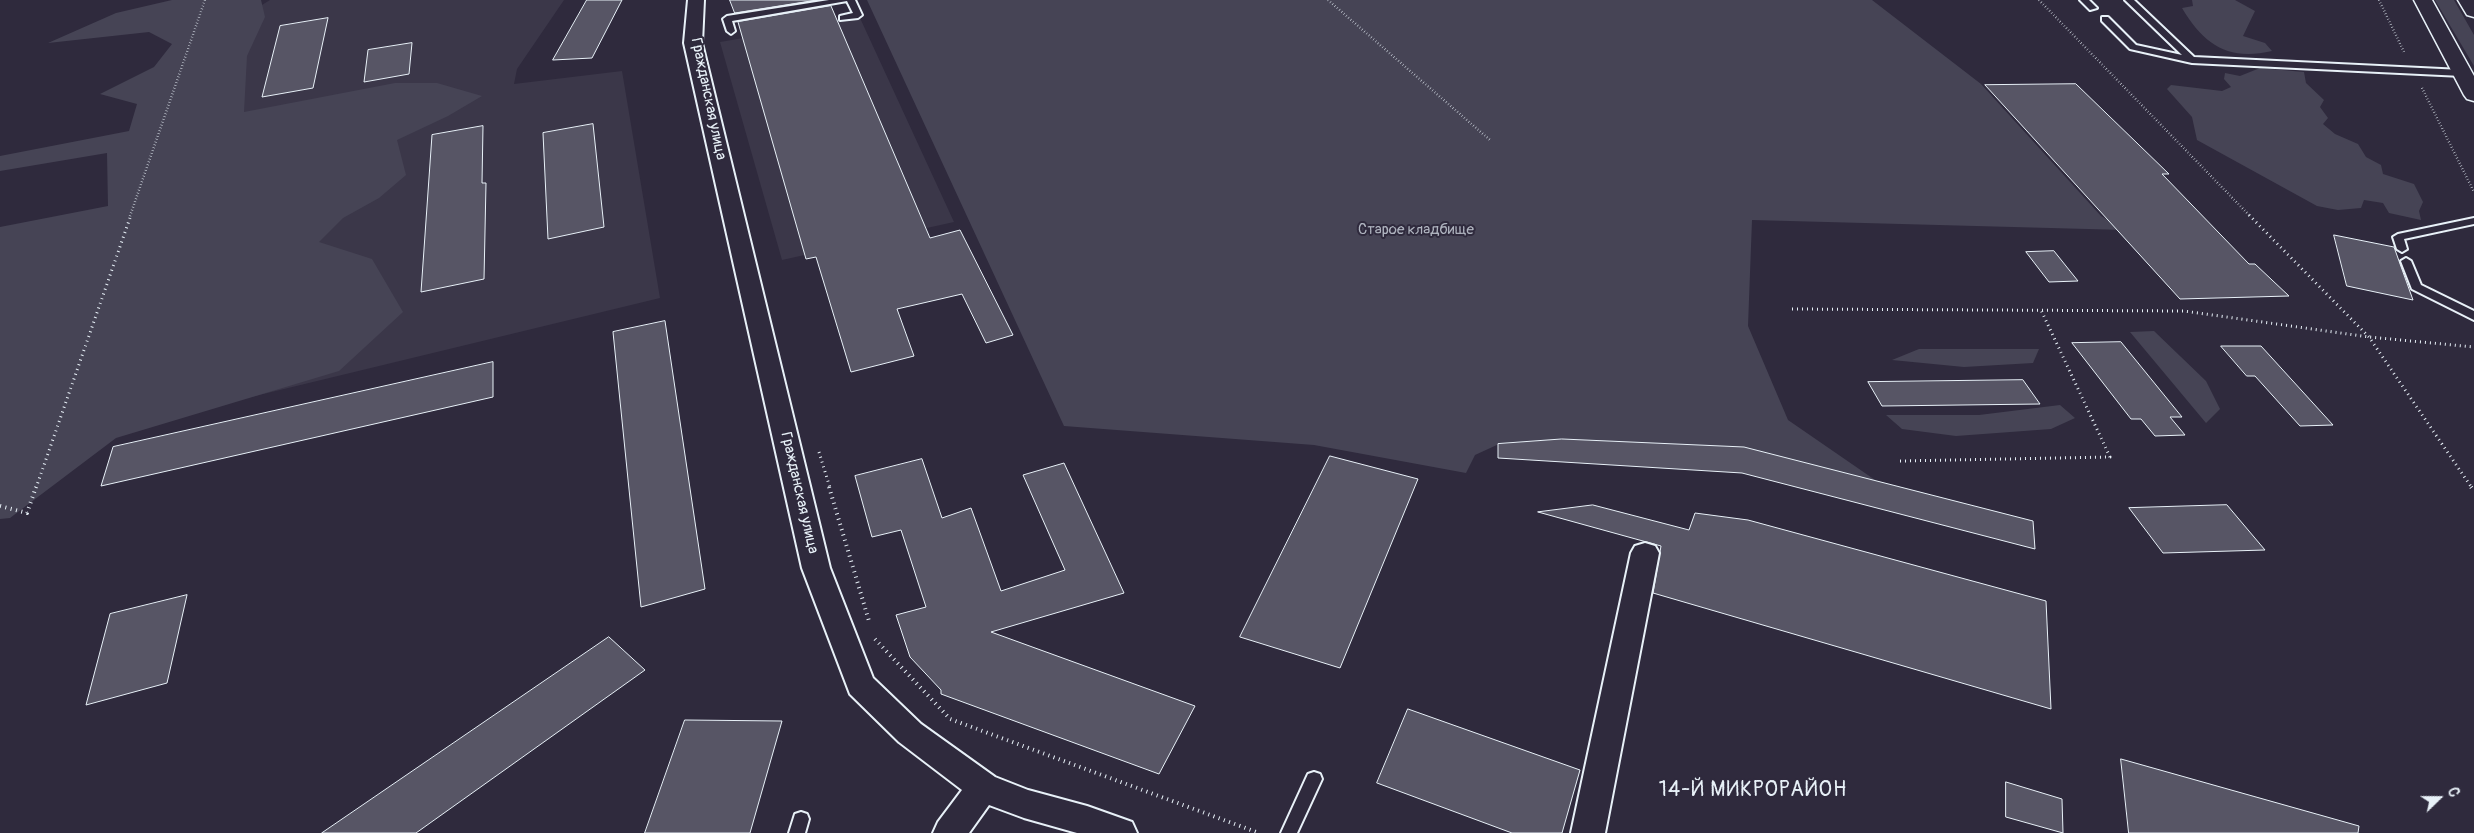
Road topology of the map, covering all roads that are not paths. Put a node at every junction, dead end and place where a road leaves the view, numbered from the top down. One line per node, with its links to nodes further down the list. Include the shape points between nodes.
1 (696, 0): 24 (street, Гражданская улица, via 693,43 816,568 861,685 910,733)
2 (844, 0): 10 (lane, via 727,19)
3 (851, 0): 8 (lane, via 858,15)
4 (2423, 0): 16 (street)
5 (2467, 0): 7 (street)
6 (2129, 3): 13 (lane)
7 (2474, 11)
8 (843, 18)
9 (2118, 22): 11 (lane, via 2106,21)
10 (730, 31)
11 (2120, 34): 12 (lane); 13 (lane, via 2133,47)
12 (2130, 34)
13 (2192, 60): 14 (lane)
14 (2230, 62): 15 (lane); 16 (lane)
15 (2197, 69)
16 (2462, 73): 17 (street)
17 (2474, 95)
18 (2474, 221): 19 (lane, via 2398,237)
19 (2402, 249)
20 (2406, 261): 21 (lane, via 2416,287)
21 (2474, 316)
22 (1645, 553): 28 (street)
23 (1314, 779): 27 (lane)
24 (983, 787): 25 (street); 26 (street, Гражданская улица, via 1024,804)
25 (950, 833)
26 (1120, 833)
27 (1288, 833)
28 (1588, 833)

